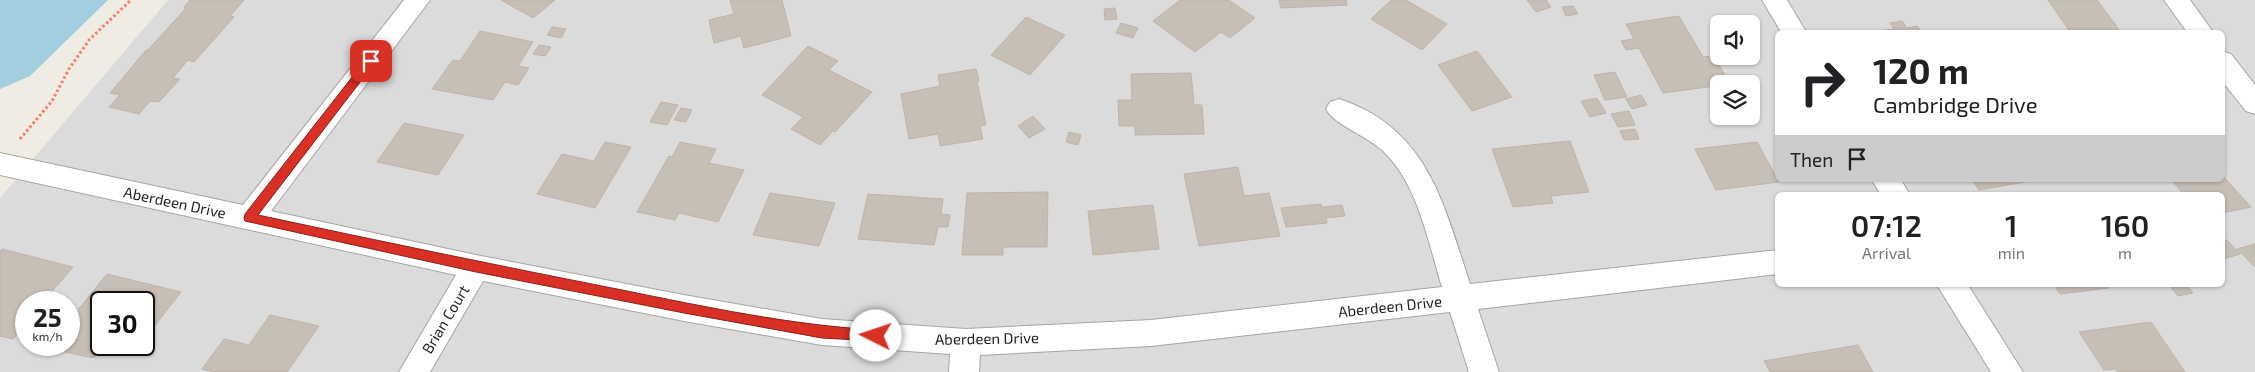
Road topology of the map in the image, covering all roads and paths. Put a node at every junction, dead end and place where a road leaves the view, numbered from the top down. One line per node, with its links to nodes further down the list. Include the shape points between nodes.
1 (131, 0): 10 (path, via 89,40 52,101)
2 (418, 0): 12 (street)
3 (1774, 0): 5 (street)
4 (2176, 0): 6 (street)
5 (1793, 30)
6 (2199, 30)
7 (2225, 65): 8 (street)
8 (2255, 104)
9 (1339, 108): 16 (street, via 1376,128 1400,149 1415,171 1427,196)
10 (17, 142)
11 (0, 164): 12 (street, Aberdeen Drive)
12 (249, 218): 14 (street, Aberdeen Drive)
13 (1775, 262): 16 (street, Aberdeen Drive)
14 (476, 267): 17 (street, Aberdeen Drive, via 822,332); 18 (street, Brian Court)
15 (1953, 287): 21 (street)
16 (1460, 298): 17 (street, Aberdeen Drive, via 1151,333); 20 (street)
17 (966, 342): 19 (street)
18 (414, 372)
19 (964, 372)
20 (1484, 372)
21 (2008, 372)

